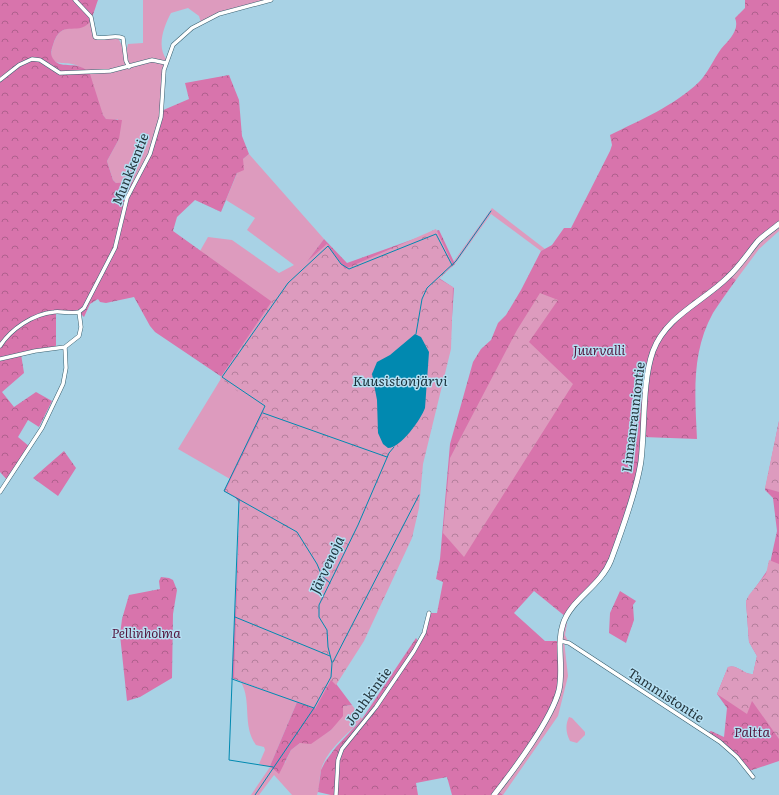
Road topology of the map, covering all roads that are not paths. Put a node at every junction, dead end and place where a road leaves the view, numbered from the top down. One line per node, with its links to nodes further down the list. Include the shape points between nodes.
1 (75, 0): 4 (street, via 91,17 95,37 123,38 126,61)
2 (271, 0): 3 (street, Munkkentie, via 225,11 192,28 173,45)
3 (166, 63): 4 (street, via 152,60); 7 (street, Munkkentie, via 162,80 160,122 148,161 128,198 115,248 84,308)
4 (130, 67): 5 (street, via 103,72 60,73 40,60 32,59)
5 (0, 80)
6 (779, 224): 13 (street, Linnanrauniontie, via 760,240 721,284 672,321 657,343 649,369 641,462 632,496 608,565 594,587 568,613 561,630)
7 (79, 312): 8 (street, via 56,312 34,318 11,333); 9 (street, via 79,336)
8 (0, 346)
9 (65, 347): 10 (street); 11 (street, via 66,368 63,384 42,428)
10 (0, 359)
11 (0, 492)
12 (430, 613): 15 (street, Jouhkintie, via 424,633 414,651 376,707 342,750 338,760)
13 (561, 641): 14 (street, Tammistontie, via 569,643 720,742 737,757); 16 (street, Linnanrauniontie, via 561,678 556,701 520,760)
14 (753, 777)
15 (336, 795)
16 (494, 795)

